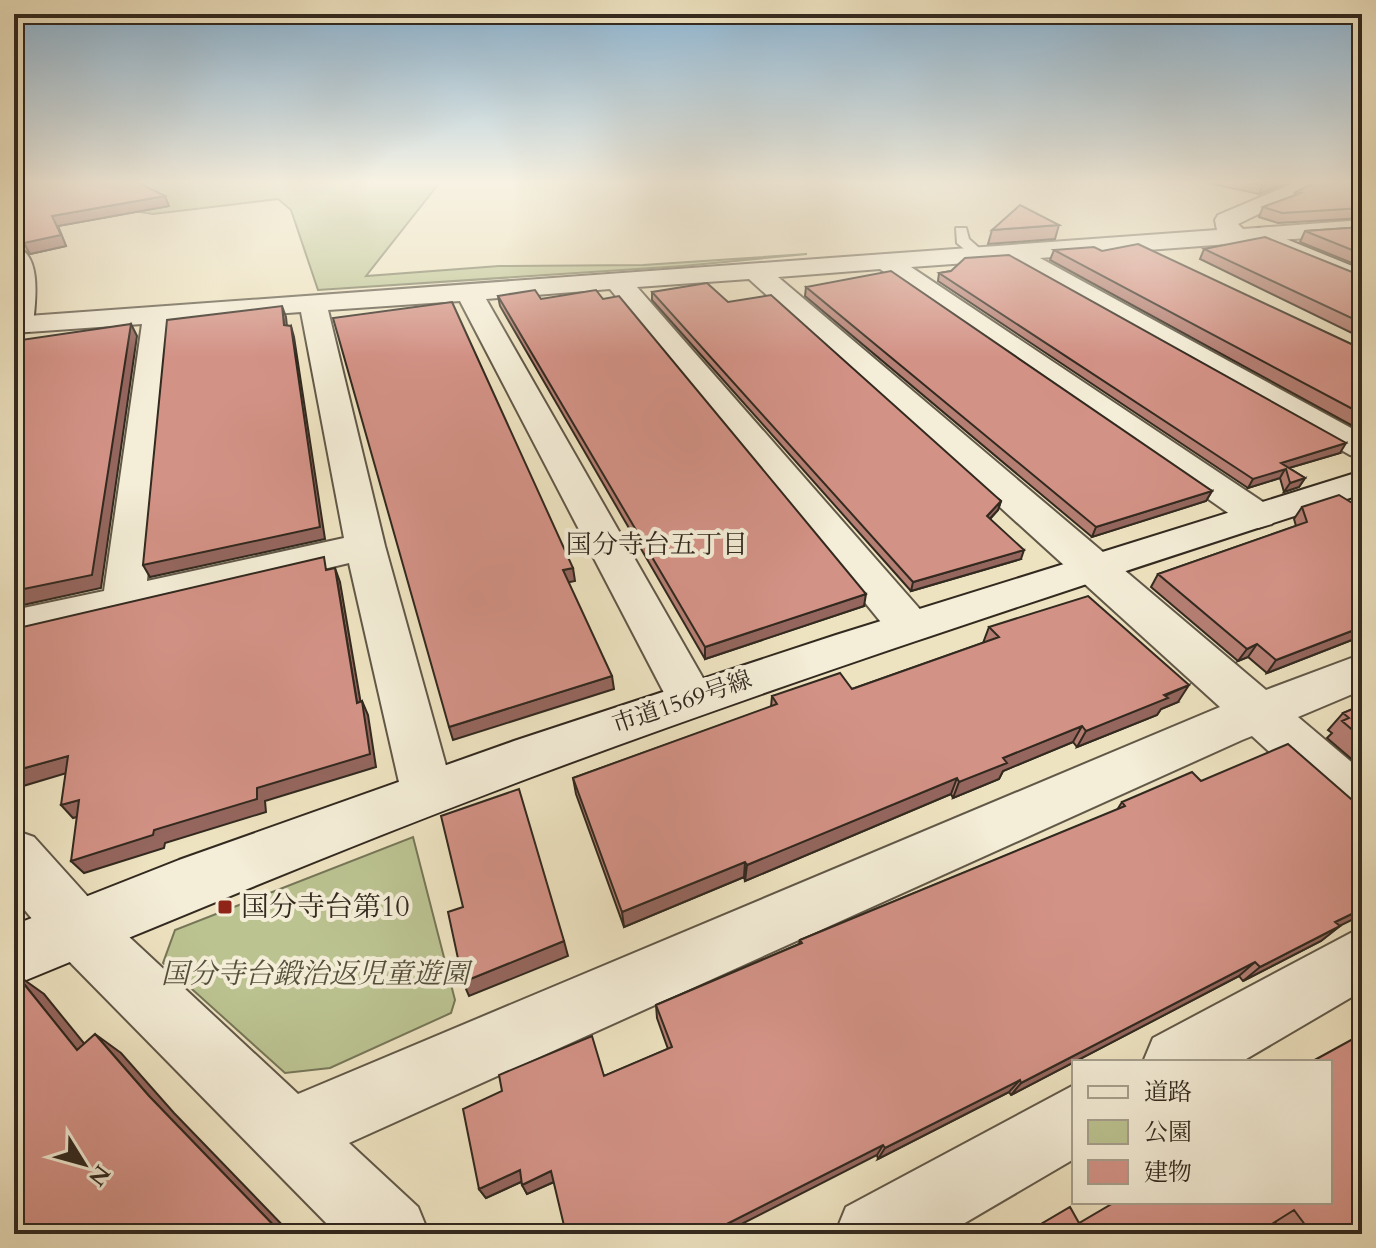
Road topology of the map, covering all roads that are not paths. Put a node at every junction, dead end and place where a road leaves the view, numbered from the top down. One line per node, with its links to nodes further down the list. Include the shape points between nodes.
1 (962, 240): 7 (lane)
2 (1183, 240): 4 (street)
3 (1262, 240): 11 (street)
4 (1139, 243): 5 (street); 9 (street)
5 (1011, 252): 7 (street); 17 (street)
6 (14, 253): 16 (street, via 23,281)
7 (980, 255): 8 (street)
8 (886, 262): 10 (street); 19 (street)
9 (1186, 266)
10 (755, 271): 12 (street); 21 (street)
11 (1362, 279)
12 (617, 281): 13 (street); 24 (street)
13 (469, 292): 14 (street); 26 (street)
14 (313, 304): 15 (street); 20 (street)
15 (157, 315): 16 (street); 22 (street)
16 (16, 327)
17 (1362, 448)
18 (1362, 482): 19 (street, 市道1569号線)
19 (1258, 516): 21 (street, 市道1569号線)
20 (365, 546): 22 (street); 28 (street)
21 (1093, 567): 24 (street, 市道1569号線); 27 (street)
22 (124, 599): 23 (street)
23 (14, 626)
24 (909, 626): 26 (street, 市道1569号線)
25 (1362, 671): 27 (street)
26 (691, 699): 28 (street, 市道1569号線)
27 (1259, 713): 29 (street); 36 (street)
28 (427, 791): 31 (street, 市道1569号線)
29 (1362, 803)
30 (14, 855): 31 (street)
31 (77, 928): 32 (street, 市道1569号線); 36 (street)
32 (14, 955)
33 (1362, 957): 34 (street)
34 (1181, 1060)
35 (1072, 1121): 38 (street)
36 (288, 1134): 37 (street)
37 (391, 1234)
38 (873, 1234)

